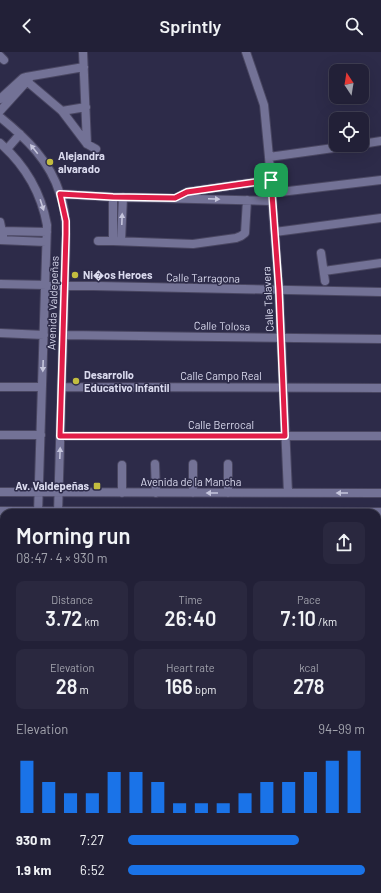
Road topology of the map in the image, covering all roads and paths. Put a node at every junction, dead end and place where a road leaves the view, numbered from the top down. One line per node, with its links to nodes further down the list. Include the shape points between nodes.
1 (83, 52): 3 (street)
2 (246, 52): 18 (street, Calle Talavera, via 264,105)
3 (84, 67): 4 (street); 6 (street)
4 (27, 79): 5 (street); 7 (street); 8 (street)
5 (0, 99)
6 (86, 107): 7 (street); 14 (street)
7 (62, 111): 14 (street)
8 (0, 112)
9 (0, 117): 10 (street, Avenida Valdepeñas)
10 (20, 134): 15 (street); 21 (street, Avenida Valdepeñas, one-way to 10, via 42,159)
11 (381, 141): 13 (street)
12 (0, 143): 15 (street, Avenida Valdepeñas)
13 (369, 143)
14 (87, 144): 16 (street)
15 (6, 149): 29 (street, Avenida Valdepeñas, one-way to 29, via 26,171 35,187 45,213)
16 (96, 149)
17 (329, 149): 18 (street)
18 (269, 157): 19 (street, Calle Talavera)
19 (271, 180): 23 (street, Calle Talavera); 25 (street, via 187,192)
20 (381, 180): 23 (street)
21 (60, 194): 22 (street); 41 (street, Avenida Valdepeñas, via 66,221)
22 (113, 197): 24 (street); 33 (street)
23 (272, 197): 26 (street); 30 (street, Calle Talavera)
24 (123, 198): 25 (street); 33 (street, one-way to 24)
25 (175, 198): 26 (street, one-way to 26)
26 (248, 200): 33 (street, via 245,233 241,236 193,244)
27 (381, 218): 30 (street)
28 (1, 227): 29 (street); 31 (street)
29 (47, 232): 34 (street, Avenida Valdepeñas)
30 (275, 232): 42 (street, Calle Talavera)
31 (2, 240): 34 (street)
32 (98, 241): 33 (street)
33 (117, 241)
34 (46, 242): 40 (street, Avenida Valdepeñas)
35 (321, 253): 37 (street)
36 (381, 264): 37 (street)
37 (324, 272): 38 (street)
38 (326, 281)
39 (0, 284): 40 (street, Calle Tarragona)
40 (45, 285): 41 (street, Calle Tarragona); 45 (street, Avenida Valdepeñas)
41 (65, 286): 42 (street, Calle Tarragona); 46 (street, Avenida Valdepeñas)
42 (279, 290): 43 (street, Calle Tarragona); 47 (street, Calle Talavera)
43 (381, 292)
44 (0, 333): 45 (street)
45 (44, 335): 50 (street, Avenida Valdepeñas, one-way to 50)
46 (64, 335): 47 (street, Calle Tolosa); 51 (street, Avenida Valdepeñas)
47 (281, 337): 48 (street, Calle Tolosa); 52 (street, Calle Talavera)
48 (381, 339)
49 (0, 387): 50 (street)
50 (42, 387): 55 (street, Avenida Valdepeñas)
51 (62, 387): 52 (street, Calle Campo Real); 56 (street, Avenida Valdepeñas)
52 (283, 387): 53 (street, Calle Campo Real); 57 (street, Calle Talavera)
53 (381, 388)
54 (0, 435): 55 (street)
55 (41, 435): 64 (street, Avenida Valdepeñas)
56 (60, 436): 57 (street, Calle Berrocal); 65 (street, Avenida Valdepeñas, one-way to 56)
57 (285, 436): 58 (street, Calle Berrocal); 70 (street, Calle Talavera)
58 (381, 436)
59 (156, 464): 67 (street)
60 (193, 464): 68 (street)
61 (228, 464): 69 (street)
62 (122, 465): 66 (street)
63 (0, 492): 64 (street, Avenida de la Mancha)
64 (39, 492): 65 (street, Avenida de la Mancha); 72 (street, Avenida Valdepeñas)
65 (58, 492): 66 (street, Avenida de la Mancha); 73 (street, Avenida Valdepeñas)
66 (122, 493): 67 (street, Avenida de la Mancha)
67 (156, 493): 68 (street, Avenida de la Mancha)
68 (193, 493): 69 (street, Avenida de la Mancha, one-way to 68)
69 (228, 493): 70 (street, Avenida de la Mancha)
70 (288, 493): 71 (street, Avenida de la Mancha, one-way to 70)
71 (381, 493)
72 (38, 509)
73 (58, 509)

